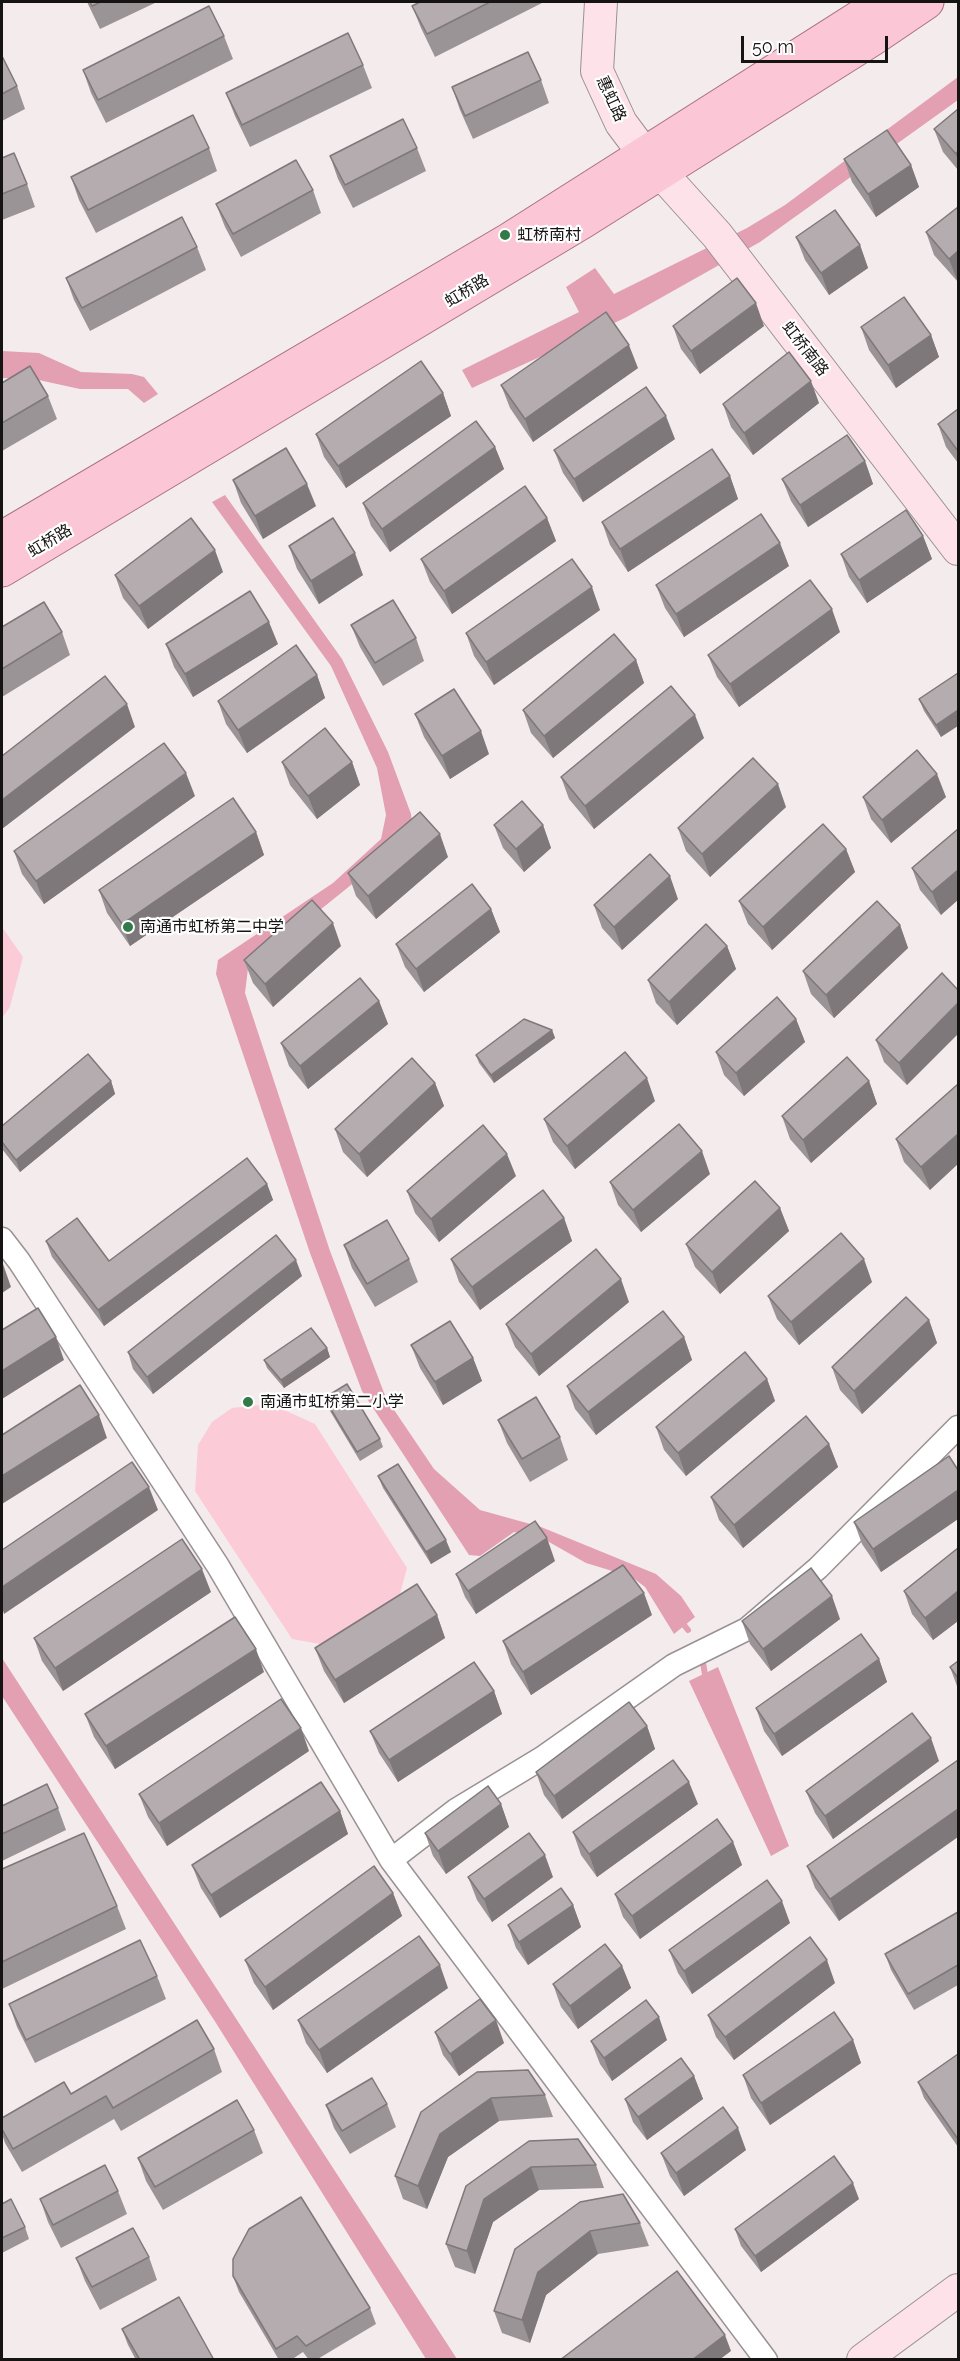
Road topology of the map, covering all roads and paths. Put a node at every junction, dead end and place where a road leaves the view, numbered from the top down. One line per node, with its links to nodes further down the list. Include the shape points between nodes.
1 (602, 2): 4 (street, 惠虹路, via 597,71 621,123)
2 (883, 2): 4 (main road, 虹桥路)
3 (927, 2): 4 (main road, 虹桥路, via 871,40)
4 (653, 163): 5 (main road, 虹桥路, via 510,238); 6 (street, 虹桥南路, via 717,235); 7 (main road, 虹桥路, via 584,221)
5 (2, 538)
6 (958, 549)
7 (2, 570)
8 (2, 1239): 10 (street, via 219,1566)
9 (958, 1427): 10 (street, via 818,1568 747,1629 674,1665 542,1758 456,1810)
10 (391, 1860): 13 (street)
11 (958, 2290): 14 (street)
12 (958, 2316): 15 (street)
13 (766, 2360)
14 (863, 2360)
15 (899, 2360)

